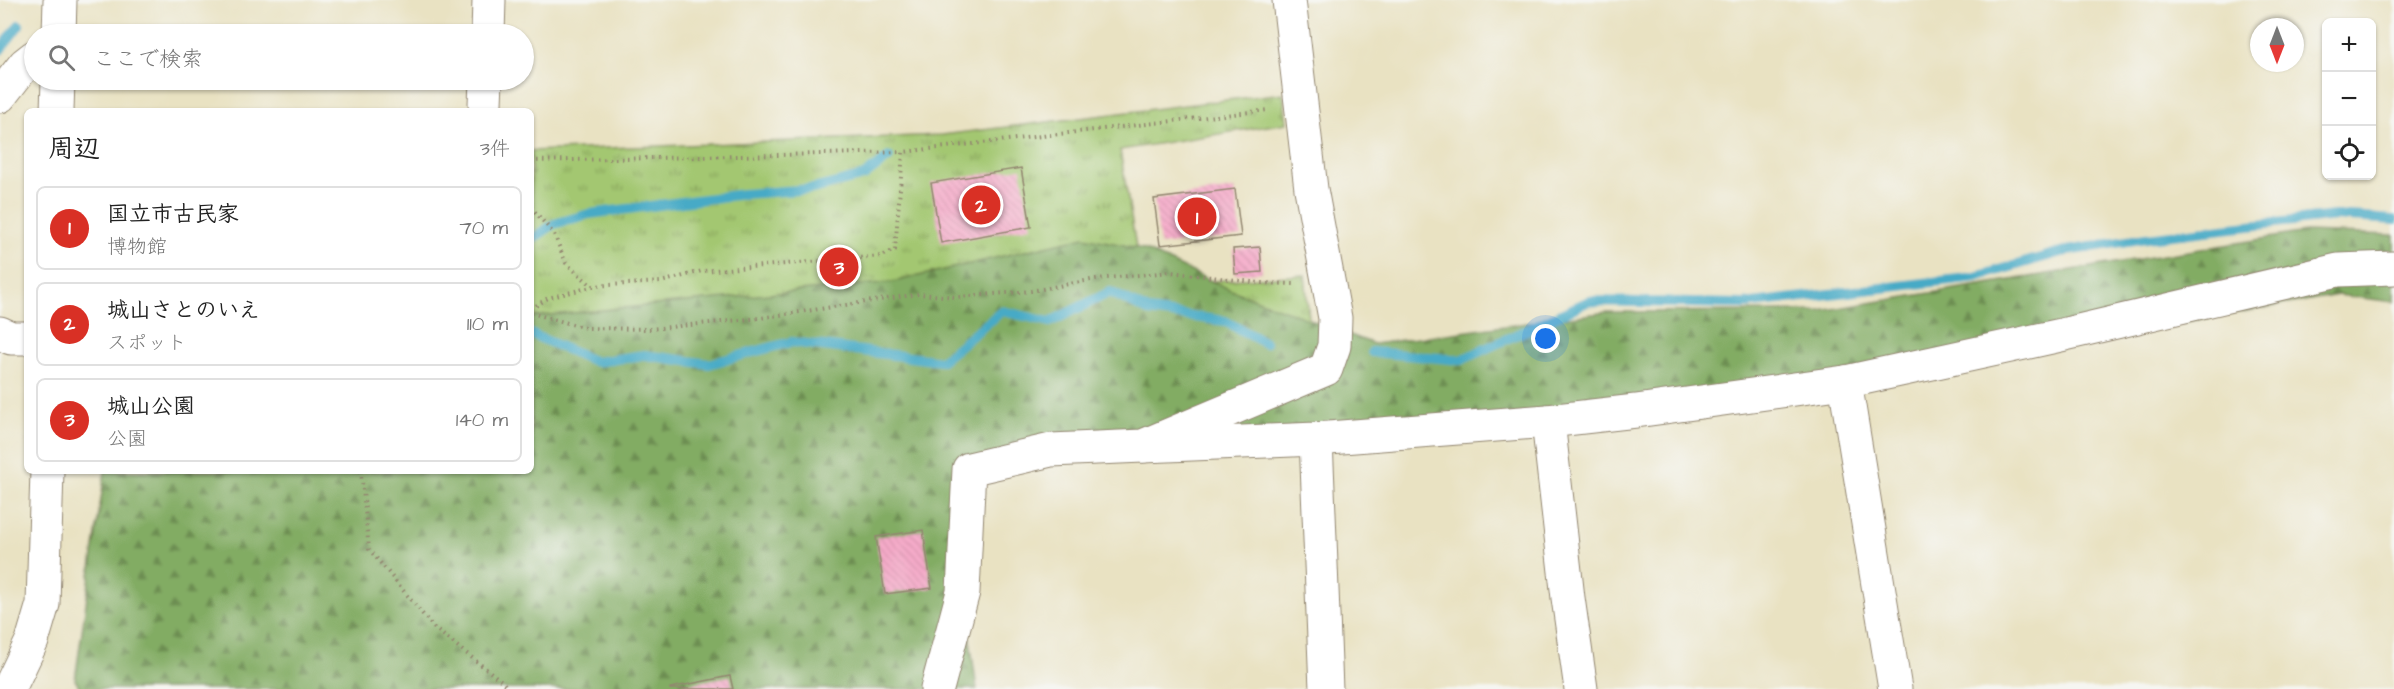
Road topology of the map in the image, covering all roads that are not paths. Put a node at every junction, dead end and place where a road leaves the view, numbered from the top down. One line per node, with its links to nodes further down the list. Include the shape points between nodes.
1 (60, 0): 4 (street)
2 (489, 0): 5 (street)
3 (1289, 0): 16 (street, via 1311,189 1335,318 1334,346 1326,369)
4 (59, 24)
5 (488, 24)
6 (24, 65): 8 (street)
7 (58, 90): 9 (street)
8 (0, 96)
9 (57, 108)
10 (2394, 268): 13 (street, via 2338,270)
11 (0, 333): 12 (street)
12 (24, 338)
13 (1845, 382): 14 (street); 22 (street)
14 (1548, 421): 15 (street); 21 (street)
15 (1316, 439): 16 (street); 20 (street)
16 (1143, 446): 19 (street, via 1051,450 969,469 963,591)
17 (47, 474): 18 (street, via 43,604 32,641)
18 (9, 689)
19 (937, 689)
20 (1326, 689)
21 (1581, 689)
22 (1895, 689)

